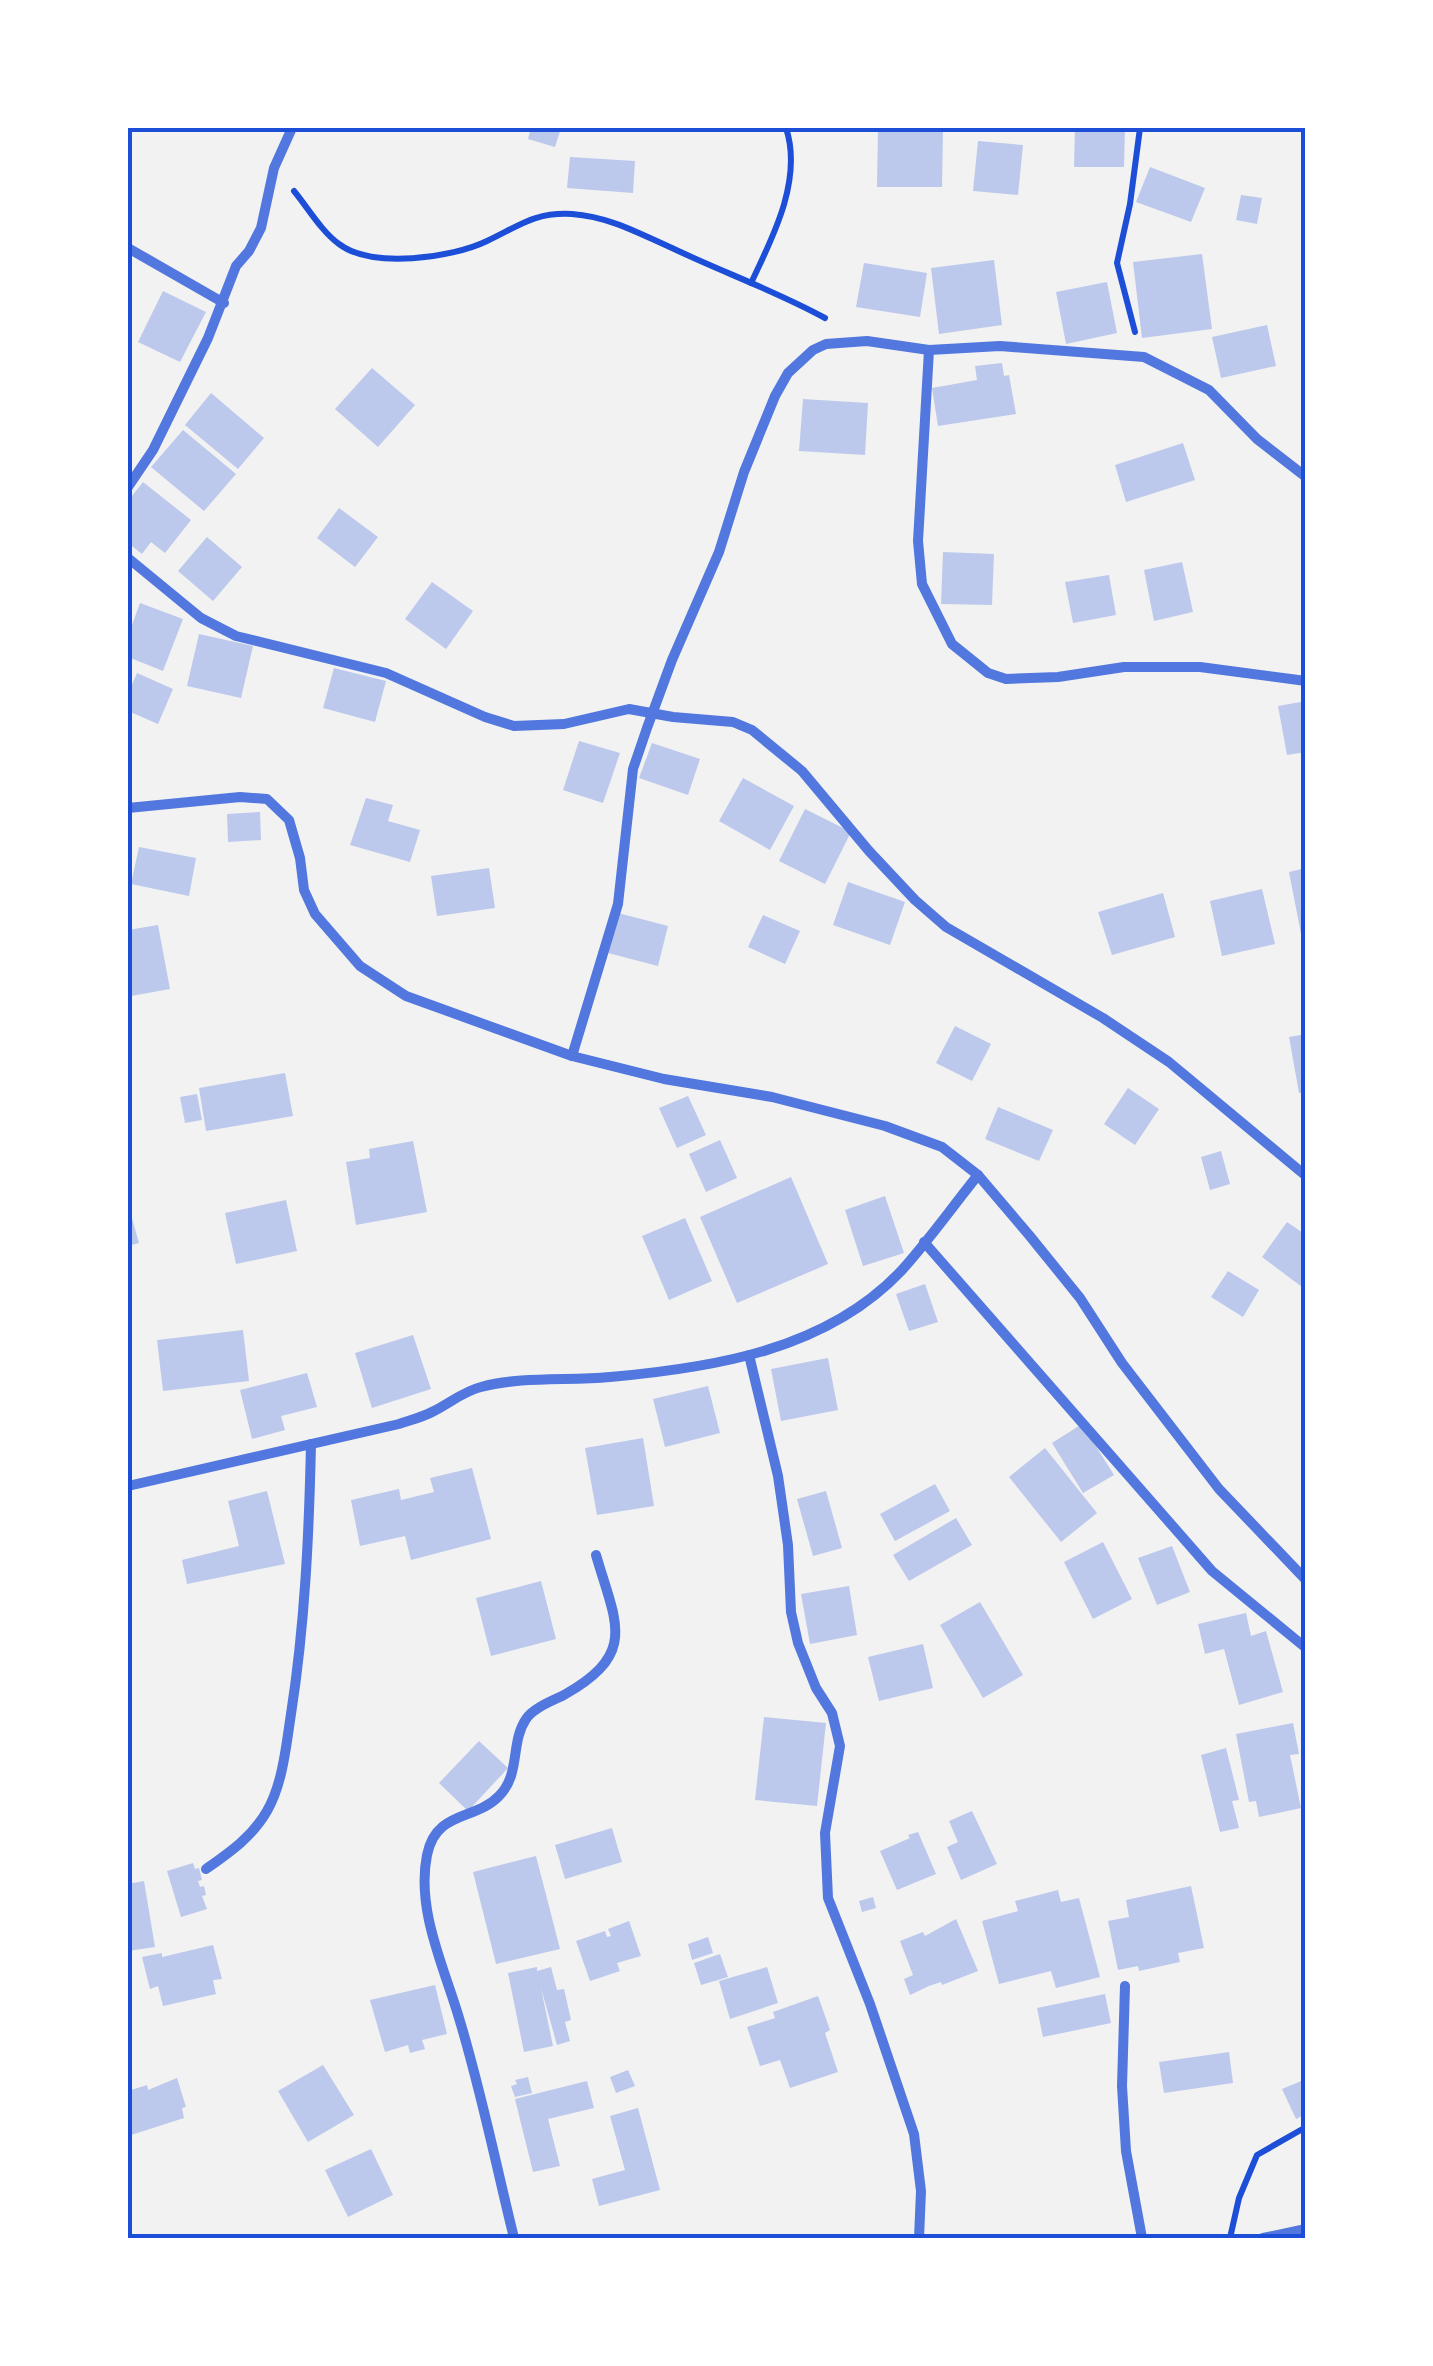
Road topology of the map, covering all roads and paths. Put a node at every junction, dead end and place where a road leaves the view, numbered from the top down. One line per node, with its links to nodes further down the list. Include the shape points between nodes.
1 (292, 128): 4 (street)
2 (786, 128): 6 (path, via 789,176 777,228)
3 (1140, 128): 10 (path, via 1117,263)
4 (274, 168): 6 (path, via 340,245 371,255 435,256 486,242 531,217 572,214 635,228); 7 (street, via 260,228 236,266)
5 (128, 248): 7 (street)
6 (751, 283): 8 (path)
7 (224, 303): 12 (street, via 153,450)
8 (867, 341): 9 (street); 15 (street, via 826,344 788,373)
9 (929, 350): 10 (street, via 1000,346); 14 (street, via 918,541 922,584 952,644 1006,679 1124,666 1200,667)
10 (1144, 356): 11 (street, via 1209,390 1256,439)
11 (1306, 477)
12 (128, 487)
13 (128, 558): 15 (street, via 201,618 236,636 386,673 514,726 629,710)
14 (1306, 681)
15 (652, 714): 17 (street, via 633,769 618,904); 19 (street, via 752,730 802,771 946,927 1169,1062)
16 (128, 808): 17 (street, via 267,799 289,820 315,914 360,966 406,996)
17 (572, 1056): 18 (street, via 884,1126 942,1147)
18 (978, 1175): 20 (street); 25 (street, via 1080,1298 1218,1489)
19 (1306, 1176)
20 (924, 1242): 21 (street, via 901,1271 829,1326); 26 (street, via 1212,1571)
21 (749, 1355): 22 (street, via 611,1377 503,1382 399,1424); 32 (street, via 778,1476 798,1643 832,1713 840,1746 825,1833 828,1898 914,2134)
22 (311, 1444): 23 (street); 27 (street, via 308,1560 284,1758 269,1808 252,1833)
23 (128, 1486)
24 (596, 1555): 31 (street, via 616,1625 609,1659 582,1684 528,1715 512,1778 500,1796 454,1818 427,1852 430,1922)
25 (1306, 1580)
26 (1306, 1648)
27 (206, 1868)
28 (1125, 1986): 33 (street, via 1126,2151)
29 (1306, 2127): 34 (path, via 1258,2155 1238,2198)
30 (1306, 2229): 35 (street)
31 (514, 2238)
32 (919, 2238)
33 (1142, 2238)
34 (1230, 2238)
35 (1263, 2238)

